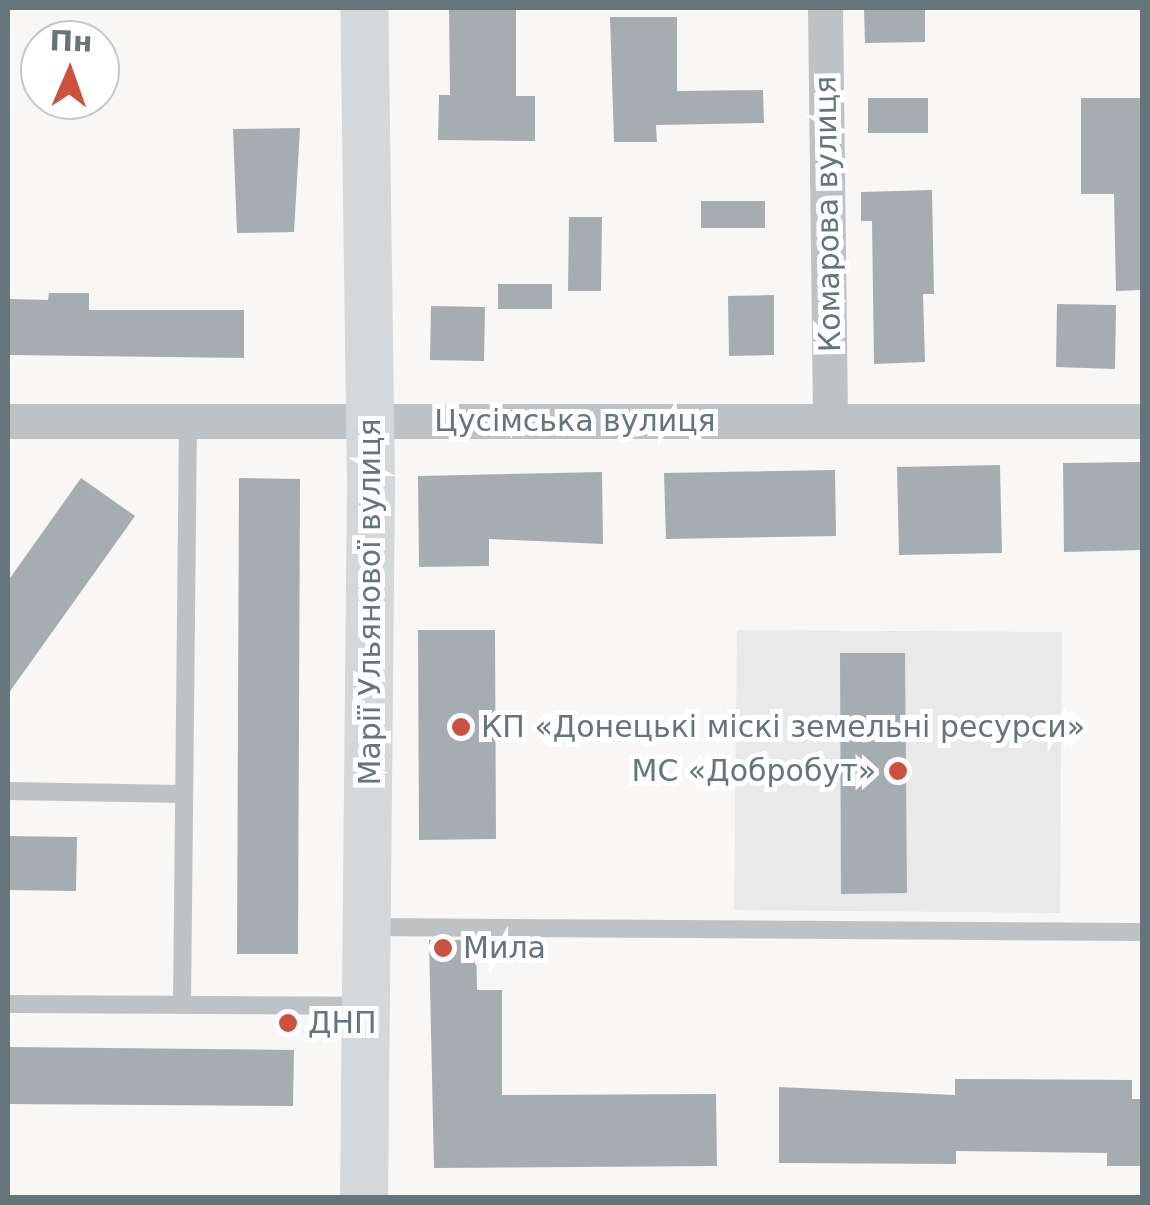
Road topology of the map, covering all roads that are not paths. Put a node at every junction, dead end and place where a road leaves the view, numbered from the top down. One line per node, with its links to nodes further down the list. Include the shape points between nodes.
1 (364, 8): 6 (street, Марії Ульянової вулиця)
2 (825, 8): 4 (street, Комарова вулиця)
3 (188, 421): 6 (street, Цусімська вулиця); 7 (street, Цусімська вулиця); 9 (lane)
4 (830, 421): 5 (street, Цусімська вулиця); 6 (street, Цусімська вулиця)
5 (1142, 421)
6 (372, 422): 10 (street, Марії Ульянової вулиця)
7 (9, 423)
8 (8, 791): 9 (lane)
9 (184, 794): 13 (lane)
10 (369, 926): 11 (lane); 14 (street, Марії Ульянової вулиця)
11 (1142, 932)
12 (8, 1004): 13 (lane)
13 (182, 1005): 14 (lane)
14 (368, 1006): 15 (street, Марії Ульянової вулиця)
15 (364, 1198)

